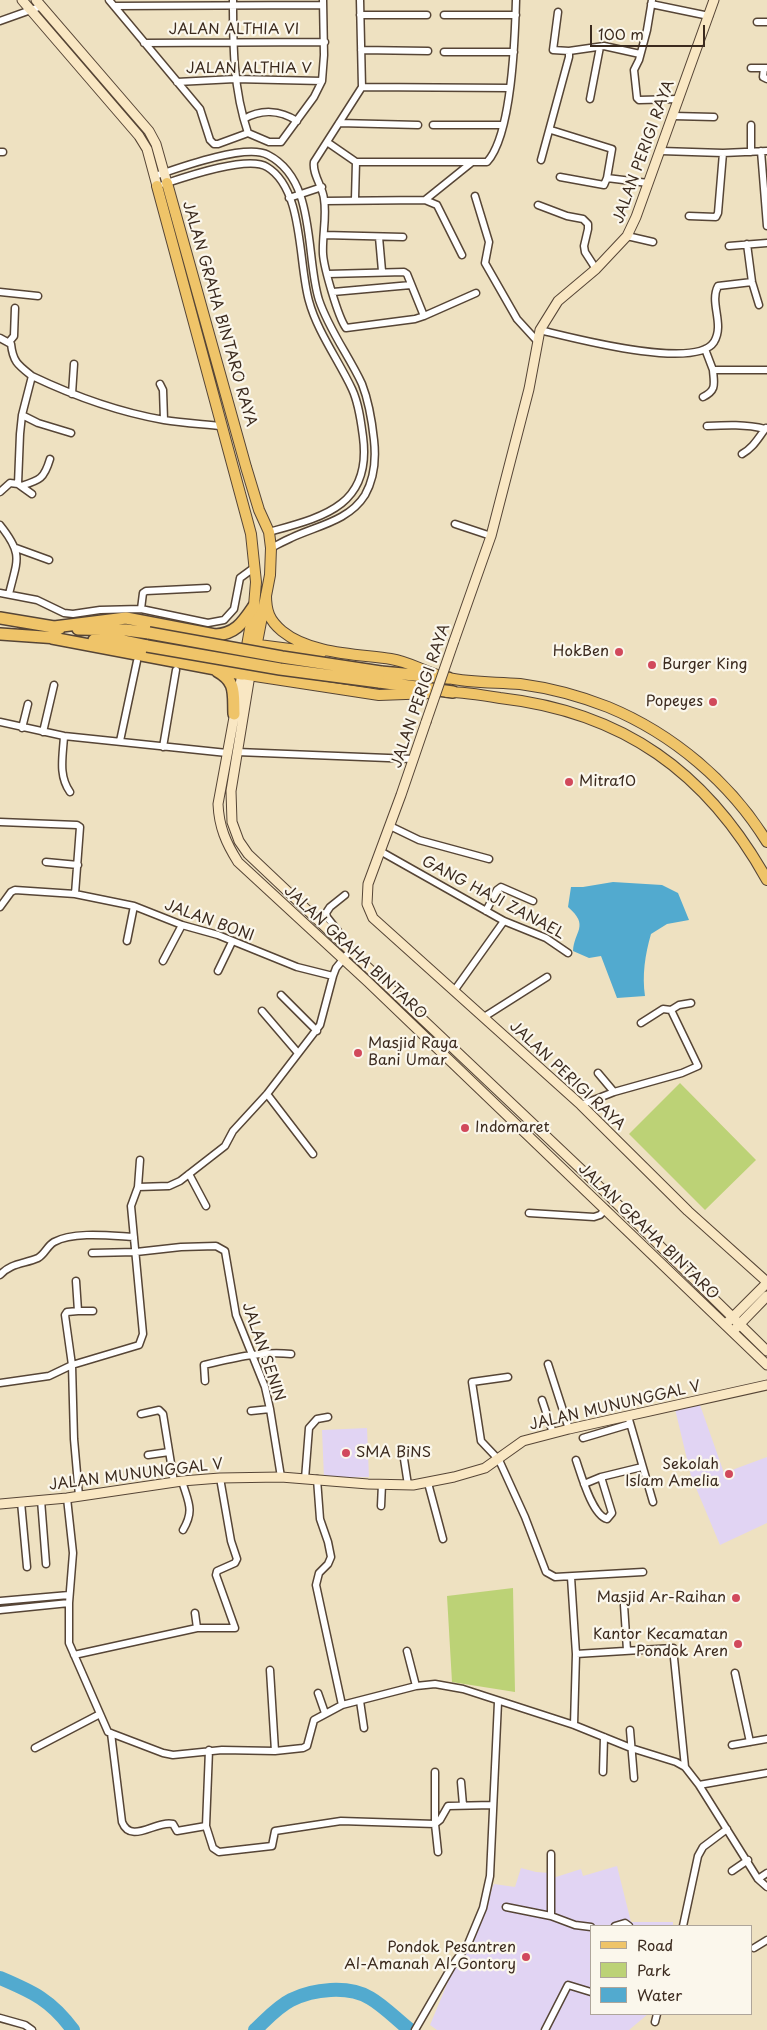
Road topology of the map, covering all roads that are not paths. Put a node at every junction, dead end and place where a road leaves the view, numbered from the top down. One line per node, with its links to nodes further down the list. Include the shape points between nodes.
1 (22, 0): 13 (street, JALAN GRAHA BINTARO RAYA)
2 (109, 0): 12 (street)
3 (193, 0): 11 (street)
4 (360, 0): 15 (street)
5 (516, 0): 18 (street)
6 (714, 0): 19 (street, JALAN PERIGI RAYA)
7 (323, 2): 10 (street); 24 (street)
8 (651, 2): 19 (street); 32 (street)
9 (39, 3): 13 (street); 68 (street, JALAN GRAHA BINTARO RAYA, via 149,131)
10 (233, 3): 11 (street); 23 (street)
11 (185, 5): 12 (street)
12 (114, 6): 25 (street)
13 (32, 10): 20 (street); 70 (street, JALAN GRAHA BINTARO RAYA, via 139,136 147,149)
14 (558, 12): 28 (street, via 552,49)
15 (360, 15): 16 (street); 27 (street)
16 (427, 15)
17 (444, 15): 18 (street)
18 (516, 15): 31 (street)
19 (708, 16): 44 (street, JALAN PERIGI RAYA)
20 (0, 21)
21 (757, 22): 22 (street)
22 (767, 22)
23 (233, 42): 24 (street, JALAN ALTHIA VI); 25 (street, JALAN ALTHIA VI); 36 (street)
24 (324, 42): 38 (street)
25 (144, 43): 39 (street)
26 (600, 47): 28 (street); 32 (street); 43 (street)
27 (361, 50): 29 (street); 40 (street)
28 (568, 50): 54 (street, via 569,57)
29 (428, 51)
30 (444, 52): 31 (street)
31 (514, 52): 41 (street)
32 (640, 54): 44 (street, via 634,70 637,98)
33 (752, 68): 34 (street)
34 (766, 68): 35 (street, via 763,77)
35 (767, 79)
36 (235, 80): 37 (street, JALAN ALTHIA V); 38 (street, JALAN ALTHIA V); 47 (street)
37 (191, 81): 39 (street, JALAN ALTHIA V); 42 (street)
38 (322, 81): 48 (street)
39 (177, 82): 42 (street)
40 (362, 87): 41 (street); 49 (street)
41 (510, 88): 52 (street)
42 (187, 94): 55 (street, via 203,115 214,144)
43 (590, 99)
44 (679, 99): 45 (street, JALAN PERIGI RAYA)
45 (673, 116): 46 (street); 58 (street, JALAN PERIGI RAYA)
46 (714, 117)
47 (244, 120): 48 (street, via 268,112); 55 (street)
48 (297, 121): 56 (street, via 281,142)
49 (339, 123): 50 (street); 57 (street)
50 (418, 124)
51 (433, 125): 52 (street)
52 (502, 125): 65 (street, via 487,162)
53 (751, 125): 60 (street)
54 (550, 130): 63 (street); 69 (street, via 612,147)
55 (248, 132): 56 (street)
56 (271, 142): 61 (street)
57 (327, 142): 64 (street); 72 (street, via 313,166)
58 (660, 151): 62 (street); 71 (street, JALAN PERIGI RAYA)
59 (764, 151): 60 (street); 81 (street)
60 (752, 152): 62 (street)
61 (264, 153): 66 (street); 68 (street, via 253,150 237,153); 73 (street, via 280,163)
62 (723, 153): 80 (street, via 716,218)
63 (541, 160)
64 (356, 162): 65 (street); 76 (street)
65 (471, 162): 77 (street)
66 (260, 164): 68 (street, via 229,165); 75 (street, via 274,172)
67 (560, 177): 69 (street, via 602,186)
68 (166, 178): 70 (street); 70 (street); 130 (main road, JALAN GRAHA BINTARO RAYA, via 246,467)
69 (607, 178): 71 (street)
70 (156, 182): 117 (main road, JALAN GRAHA BINTARO RAYA)
71 (648, 183): 83 (street, JALAN PERIGI RAYA)
72 (322, 187): 73 (street); 78 (street)
73 (299, 195): 75 (street); 127 (street, via 308,227 318,298 366,397 375,455)
74 (475, 196): 106 (street, via 489,242 485,262 517,319)
75 (289, 198): 125 (street, via 298,229 309,302 356,400 364,466)
76 (355, 199): 77 (street); 78 (street)
77 (425, 200): 90 (street, via 437,204)
78 (324, 201): 82 (street)
79 (538, 205): 91 (street, via 583,219 588,224 585,252)
80 (689, 216)
81 (767, 226)
82 (324, 235): 84 (street); 93 (street, via 323,254)
83 (628, 236): 86 (street); 91 (street, JALAN PERIGI RAYA)
84 (379, 237): 85 (street); 92 (street)
85 (402, 237)
86 (653, 242)
87 (767, 243): 88 (street)
88 (747, 244): 89 (street); 94 (street)
89 (729, 246)
90 (462, 255)
91 (596, 269): 103 (street, JALAN PERIGI RAYA, via 558,301)
92 (382, 271): 93 (street); 95 (street, via 406,273)
93 (328, 274): 97 (street)
94 (752, 282): 100 (street); 107 (street, via 718,286 718,334 713,344)
95 (410, 286): 97 (street); 102 (street)
96 (0, 292): 99 (street)
97 (333, 292): 102 (street, via 346,328)
98 (476, 293): 102 (street)
99 (38, 296)
100 (759, 305)
101 (15, 308): 105 (street, via 14,336)
102 (424, 316)
103 (540, 330): 106 (street, JALAN PERIGI RAYA); 107 (street, via 621,349 687,352)
104 (0, 338): 105 (street)
105 (9, 342): 111 (street, via 13,358)
106 (538, 342): 131 (street, JALAN PERIGI RAYA)
107 (705, 349): 109 (street)
108 (74, 364): 113 (street)
109 (713, 370): 110 (street); 114 (street, via 714,387)
110 (767, 370)
111 (32, 376): 113 (street); 115 (street)
112 (160, 384): 116 (street)
113 (72, 394): 116 (street, via 119,410)
114 (703, 397)
115 (22, 415): 120 (street); 123 (street)
116 (164, 420): 117 (street)
117 (221, 426): 135 (main road, JALAN GRAHA BINTARO RAYA, via 251,534)
118 (707, 426): 119 (street)
119 (766, 428): 121 (street, via 752,448)
120 (71, 433)
121 (742, 454)
122 (50, 459): 123 (street, via 43,476)
123 (19, 485): 124 (street, via 10,483); 126 (street)
124 (0, 492)
125 (354, 492): 127 (street); 130 (street, via 343,504 327,513)
126 (32, 494)
127 (364, 496): 133 (street, via 342,516)
128 (455, 524): 131 (street)
129 (0, 525): 132 (street)
130 (269, 532): 133 (main road, JALAN GRAHA BINTARO RAYA)
131 (492, 536): 164 (street, JALAN PERIGI RAYA, bridge)
132 (16, 548): 134 (street); 138 (street)
133 (270, 548): 139 (main road, JALAN GRAHA BINTARO RAYA)
134 (49, 560)
135 (255, 567): 140 (main road, JALAN GRAHA BINTARO RAYA); 141 (street, via 240,578 234,609 224,620 208,623)
136 (207, 588): 141 (street, via 146,591)
137 (0, 593): 138 (street)
138 (9, 594): 141 (street, via 73,614)
139 (266, 595): 145 (main road, JALAN GRAHA BINTARO RAYA); 146 (main road, via 266,611 282,631 297,640)
140 (254, 606): 143 (highway, via 242,625 224,634 126,618); 145 (main road, JALAN GRAHA BINTARO RAYA)
141 (141, 610)
142 (0, 618): 143 (highway)
143 (53, 632): 144 (highway); 148 (highway); 151 (highway, bridge, via 280,669); 151 (highway, bridge, via 126,630 149,633)
144 (0, 634)
145 (252, 644): 146 (main road); 150 (main road, JALAN GRAHA BINTARO RAYA)
146 (349, 654): 152 (main road, via 398,660)
147 (137, 661): 161 (street)
148 (213, 669): 150 (highway); 156 (highway, via 227,676 232,683)
149 (176, 670): 162 (street)
150 (246, 675): 154 (main road, via 379,694); 156 (street, JALAN GRAHA BINTARO); 163 (street, JALAN GRAHA BINTARO)
151 (380, 677): 152 (highway); 154 (highway)
152 (448, 678): 170 (main road, via 553,690 608,707 631,718 683,750 716,777 746,810)
153 (54, 685): 159 (street)
154 (453, 692): 175 (main road, via 533,702 584,717 636,740 671,764 714,802 742,837)
155 (28, 704): 158 (street)
156 (234, 714): 163 (street, JALAN GRAHA BINTARO)
157 (0, 722): 158 (street)
158 (22, 728): 159 (street)
159 (43, 732): 160 (street)
160 (64, 736): 161 (street); 165 (street, via 62,774)
161 (120, 742): 162 (street)
162 (163, 747): 163 (street)
163 (232, 752): 164 (street); 166 (street, JALAN GRAHA BINTARO); 167 (street, JALAN GRAHA BINTARO, via 220,788)
164 (413, 759): 169 (street, JALAN PERIGI RAYA)
165 (70, 792)
166 (231, 813): 167 (street); 184 (street, JALAN GRAHA BINTARO, via 235,831 248,854)
167 (218, 815): 189 (street, JALAN GRAHA BINTARO, via 223,837 238,862)
168 (0, 822): 174 (street, via 77,825 81,831)
169 (390, 826): 171 (street, JALAN PERIGI RAYA); 172 (street, via 418,840)
170 (767, 842)
171 (380, 851): 181 (street, GANG HAJI ZANAEL); 194 (street, JALAN PERIGI RAYA, via 368,884 369,911)
172 (489, 859)
173 (46, 862): 174 (street)
174 (78, 864): 176 (street)
175 (767, 880)
176 (75, 894): 179 (street, JALAN BONI); 180 (street, JALAN BONI, via 15,890)
177 (346, 895): 184 (street, via 326,913 338,931)
178 (533, 901): 181 (street, via 501,887)
179 (134, 906): 183 (street, JALAN BONI); 185 (street)
180 (0, 907)
181 (486, 911): 182 (street, GANG HAJI ZANAEL)
182 (504, 921): 188 (street, GANG HAJI ZANAEL, via 546,938); 194 (street)
183 (182, 925): 186 (street, JALAN BONI); 190 (street)
184 (335, 937): 187 (street, JALAN GRAHA BINTARO)
185 (127, 941)
186 (232, 942): 191 (street); 192 (street, JALAN BONI, via 297,967)
187 (350, 951): 189 (street); 195 (street, JALAN GRAHA BINTARO)
188 (568, 953)
189 (342, 960): 192 (street); 197 (street, JALAN GRAHA BINTARO)
190 (164, 961)
191 (218, 970)
192 (333, 976): 203 (street)
193 (547, 977): 201 (street)
194 (454, 992): 201 (street, JALAN PERIGI RAYA)
195 (395, 993): 197 (street); 213 (street, JALAN GRAHA BINTARO)
196 (281, 995): 203 (street)
197 (388, 1001): 214 (street, JALAN GRAHA BINTARO)
198 (691, 1003): 199 (street)
199 (670, 1010): 202 (street, via 663,1010); 206 (street, via 698,1066 682,1074)
200 (262, 1011): 204 (street)
201 (484, 1017): 208 (street, JALAN PERIGI RAYA)
202 (641, 1023)
203 (316, 1031): 204 (street)
204 (298, 1053): 207 (street)
205 (598, 1073): 206 (street)
206 (614, 1092): 208 (street)
207 (267, 1094): 209 (street); 211 (street, via 233,1131 225,1146)
208 (581, 1105): 223 (street, JALAN PERIGI RAYA, via 688,1211)
209 (313, 1154)
210 (140, 1160): 212 (street)
211 (189, 1174): 212 (street, via 169,1186); 215 (street)
212 (138, 1188): 218 (street, via 132,1206)
213 (604, 1191): 214 (street); 227 (street, JALAN GRAHA BINTARO)
214 (596, 1199): 216 (street, JALAN GRAHA BINTARO)
215 (206, 1206)
216 (606, 1209): 217 (street, via 594,1217); 228 (street, JALAN GRAHA BINTARO)
217 (529, 1213)
218 (134, 1237): 219 (street); 221 (street, via 92,1236 59,1240 40,1257 14,1265)
219 (136, 1252): 220 (street); 230 (street, JALAN SENIN, via 181,1247 221,1248 229,1270 236,1314); 234 (street, via 143,1334 139,1345)
220 (92, 1254)
221 (0, 1275)
222 (76, 1281): 225 (street)
223 (767, 1282): 227 (street)
224 (767, 1296): 227 (street)
225 (78, 1312): 226 (street); 234 (street, via 65,1315)
226 (93, 1312)
227 (736, 1321): 228 (street); 229 (street, JALAN GRAHA BINTARO)
228 (728, 1329): 233 (street, JALAN GRAHA BINTARO)
229 (767, 1351)
230 (252, 1354): 231 (street); 236 (street, via 204,1365); 240 (street, JALAN SENIN)
231 (291, 1354)
232 (548, 1364): 245 (street)
233 (767, 1364)
234 (72, 1366): 237 (street, via 49,1376); 264 (street)
235 (508, 1377): 251 (street, via 473,1381 472,1384 481,1441)
236 (205, 1381)
237 (0, 1383)
238 (767, 1385): 244 (street, JALAN MUNUNGGAL V)
239 (542, 1400): 246 (street)
240 (270, 1409): 241 (street); 254 (street, JALAN SENIN)
241 (251, 1411)
242 (141, 1414): 248 (street, via 159,1410 163,1414)
243 (328, 1417): 257 (street, via 317,1419 309,1428)
244 (629, 1420): 245 (street, JALAN MUNUNGGAL V); 247 (street); 253 (street)
245 (569, 1429): 246 (street, JALAN MUNUNGGAL V)
246 (553, 1433): 251 (street, JALAN MUNUNGGAL V, via 519,1443)
247 (583, 1438)
248 (169, 1452): 249 (street); 259 (street)
249 (148, 1455)
250 (404, 1458): 263 (street)
251 (499, 1460): 260 (street, JALAN MUNUNGGAL V, via 473,1472); 276 (street, via 546,1572 556,1577)
252 (576, 1460): 262 (street)
253 (642, 1467): 255 (street); 268 (street)
254 (281, 1477): 256 (street, JALAN MUNUNGGAL V); 257 (street, JALAN MUNUNGGAL V)
255 (601, 1477): 262 (street); 262 (street, via 612,1513 606,1519 601,1516)
256 (220, 1478): 259 (street, JALAN MUNUNGGAL V); 283 (street, via 237,1559 216,1575 235,1628)
257 (305, 1479): 258 (street, JALAN MUNUNGGAL V)
258 (317, 1479): 261 (street, JALAN MUNUNGGAL V); 294 (street, via 320,1519 331,1557 319,1572 316,1585)
259 (178, 1482): 264 (street, JALAN MUNUNGGAL V); 271 (street, via 191,1512)
260 (428, 1483): 263 (street, JALAN MUNUNGGAL V); 272 (street)
261 (382, 1484): 263 (street, JALAN MUNUNGGAL V); 270 (street)
262 (584, 1484)
263 (408, 1485)
264 (79, 1496): 265 (street, JALAN MUNUNGGAL V)
265 (67, 1498): 266 (street, JALAN MUNUNGGAL V); 277 (street, via 73,1554)
266 (41, 1500): 267 (street, JALAN MUNUNGGAL V); 273 (street)
267 (21, 1502): 269 (street, JALAN MUNUNGGAL V); 274 (street)
268 (653, 1502)
269 (0, 1504)
270 (381, 1506)
271 (183, 1530)
272 (443, 1539)
273 (46, 1564)
274 (27, 1567)
275 (643, 1572): 276 (street)
276 (571, 1577): 286 (street)
277 (69, 1595): 278 (street); 279 (street)
278 (0, 1601)
279 (69, 1603): 281 (street); 287 (street, via 69,1644)
280 (624, 1605): 284 (street)
281 (0, 1610)
282 (195, 1613): 283 (street)
283 (198, 1628): 287 (street)
284 (627, 1650): 286 (street); 309 (street, via 673,1648)
285 (407, 1651): 290 (street)
286 (576, 1654): 297 (street)
287 (74, 1655): 296 (street)
288 (270, 1670): 308 (street)
289 (735, 1673): 303 (street)
290 (416, 1686): 292 (street); 293 (street, via 435,1684 452,1687)
291 (318, 1693): 295 (street)
292 (360, 1701): 294 (street); 298 (street)
293 (498, 1702): 297 (street); 317 (street)
294 (342, 1705): 295 (street)
295 (325, 1713): 308 (street, via 314,1720 307,1746)
296 (100, 1714): 300 (street, via 104,1727); 305 (street)
297 (574, 1725): 301 (street)
298 (364, 1728)
299 (630, 1730): 306 (street)
300 (111, 1733): 307 (street, via 163,1753); 319 (street, via 122,1822 127,1831 139,1832 161,1823 173,1824 177,1832)
301 (604, 1737): 306 (street); 311 (street)
302 (767, 1739): 303 (street)
303 (750, 1742): 304 (street)
304 (732, 1745)
305 (35, 1748)
306 (631, 1748): 309 (street); 313 (street)
307 (209, 1750): 308 (street); 319 (street)
308 (275, 1751)
309 (685, 1767): 315 (street)
310 (435, 1772): 318 (street)
311 (603, 1772)
312 (767, 1773): 315 (street)
313 (634, 1778)
314 (461, 1782): 316 (street)
315 (699, 1785): 320 (street)
316 (463, 1805): 317 (street); 318 (street, via 445,1808)
317 (494, 1805): 338 (street, via 490,1876 483,1908 468,1944)
318 (435, 1824): 319 (street, via 341,1821 275,1831 272,1846 222,1852 213,1848); 321 (street)
319 (206, 1826)
320 (727, 1829): 323 (street); 330 (street, via 703,1847 698,1856)
321 (438, 1852)
322 (551, 1854): 329 (street)
323 (748, 1860): 324 (street); 326 (street)
324 (732, 1872)
325 (767, 1874): 326 (street)
326 (758, 1879): 327 (street)
327 (767, 1887)
328 (506, 1907): 329 (street)
329 (550, 1916): 331 (street)
330 (683, 1925)
331 (590, 1927)
332 (767, 1940): 333 (street)
333 (754, 1948)
334 (590, 1992): 341 (street, via 568,1985)
335 (657, 2015): 337 (street)
336 (0, 2018): 339 (street)
337 (655, 2022)
338 (416, 2028): 340 (street)
339 (32, 2030)
340 (426, 2030)
341 (545, 2030)

